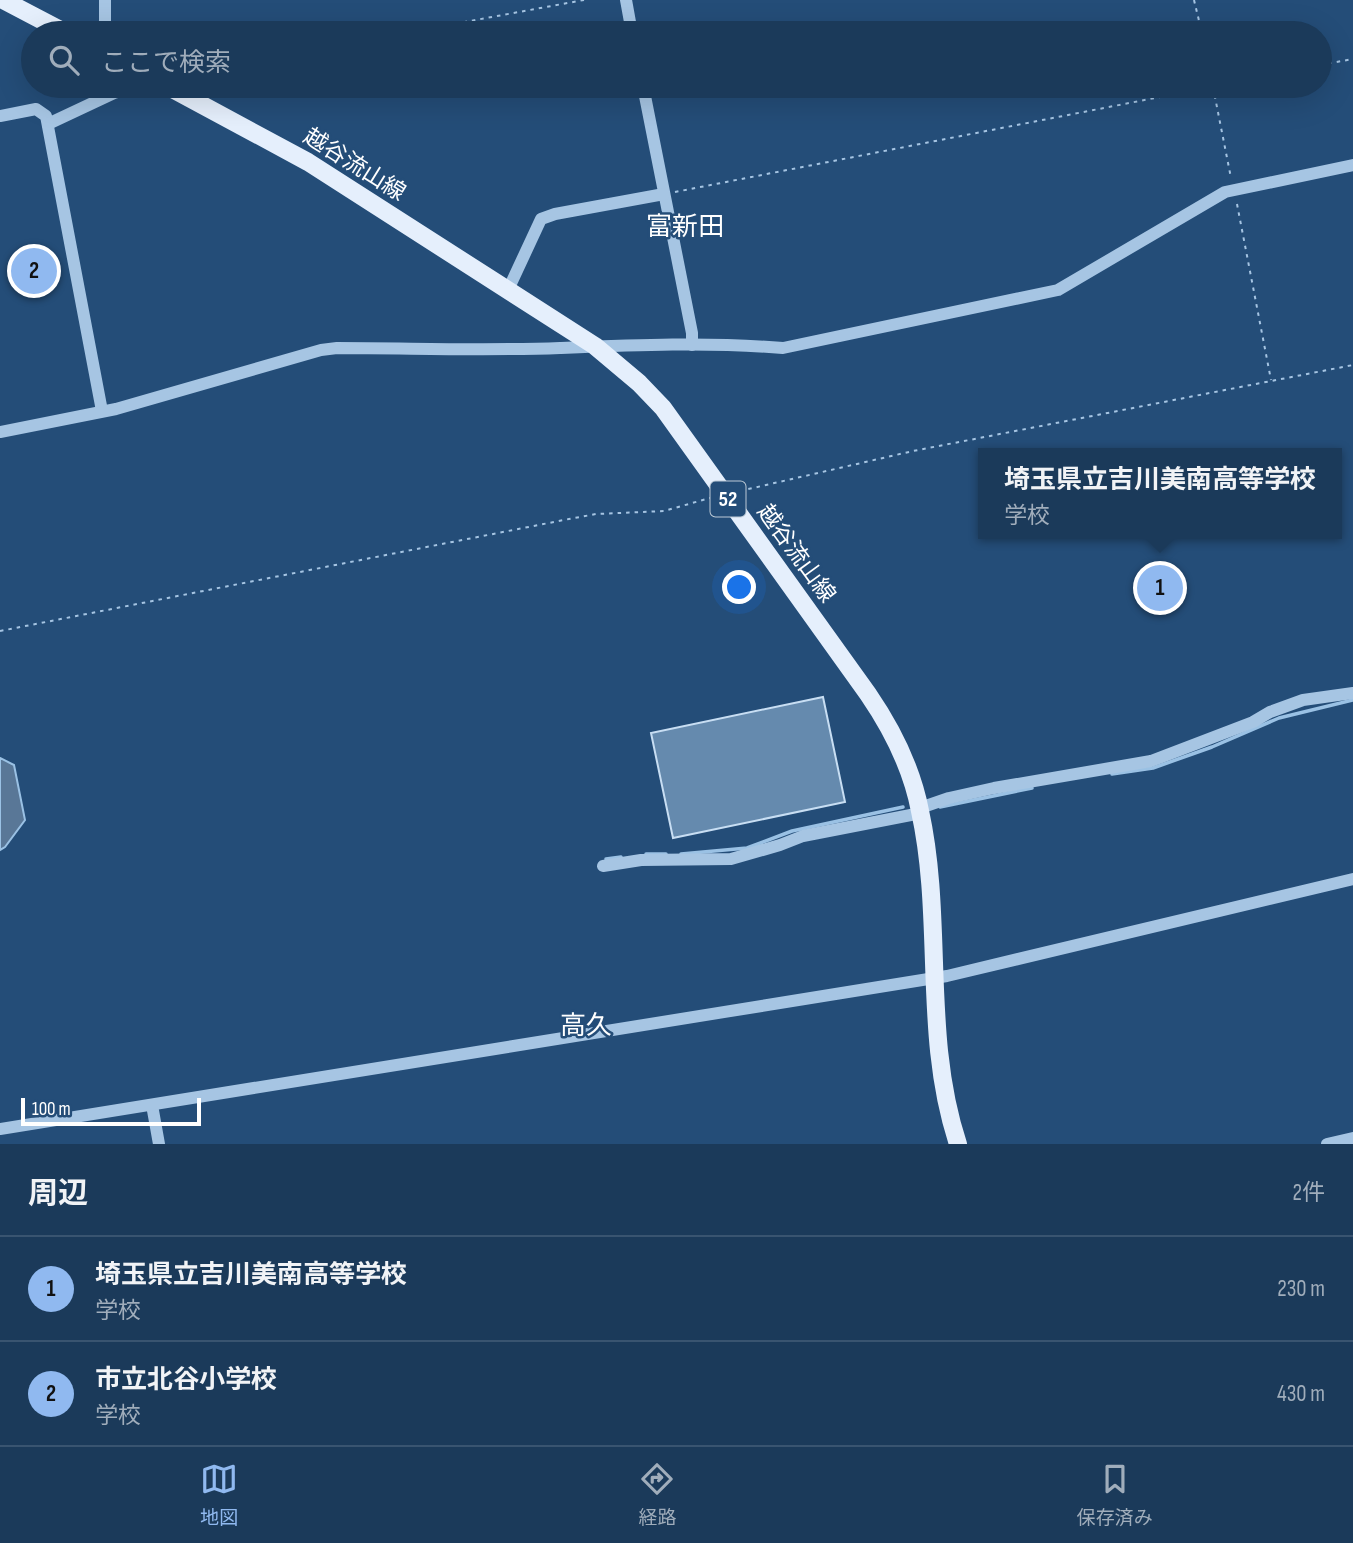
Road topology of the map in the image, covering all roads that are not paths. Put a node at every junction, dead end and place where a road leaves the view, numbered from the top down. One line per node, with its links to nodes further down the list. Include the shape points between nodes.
1 (3, 0): 4 (main road)
2 (105, 0): 5 (street)
3 (626, 0): 6 (street)
4 (43, 21)
5 (104, 21)
6 (630, 21)
7 (103, 98): 11 (street)
8 (190, 98): 14 (main road, 越谷流山線 / 52, via 308,162)
9 (645, 98): 13 (street)
10 (0, 116): 11 (street, via 36,109)
11 (48, 124): 17 (street)
12 (1353, 166): 15 (street, via 1225,192 1058,290 783,348)
13 (664, 194): 14 (street, via 541,219); 15 (street)
14 (508, 290): 16 (main road, 越谷流山線 / 52)
15 (692, 345): 16 (street)
16 (595, 346): 17 (street, via 337,348); 20 (main road, 越谷流山線 / 52, via 663,408 881,713 901,752)
17 (102, 411): 18 (street)
18 (0, 432)
19 (1353, 693): 20 (street, via 1303,699 1151,761 994,788)
20 (920, 811): 21 (street, via 803,836 730,859 641,860); 23 (main road, 越谷流山線 / 52, via 930,873)
21 (603, 866)
22 (1353, 879): 23 (street)
23 (934, 978): 24 (street); 28 (main road, 越谷流山線 / 52, via 938,1045)
24 (152, 1105): 25 (street); 27 (street)
25 (0, 1129)
26 (1353, 1138): 29 (street)
27 (159, 1144)
28 (958, 1144)
29 (1327, 1144)

